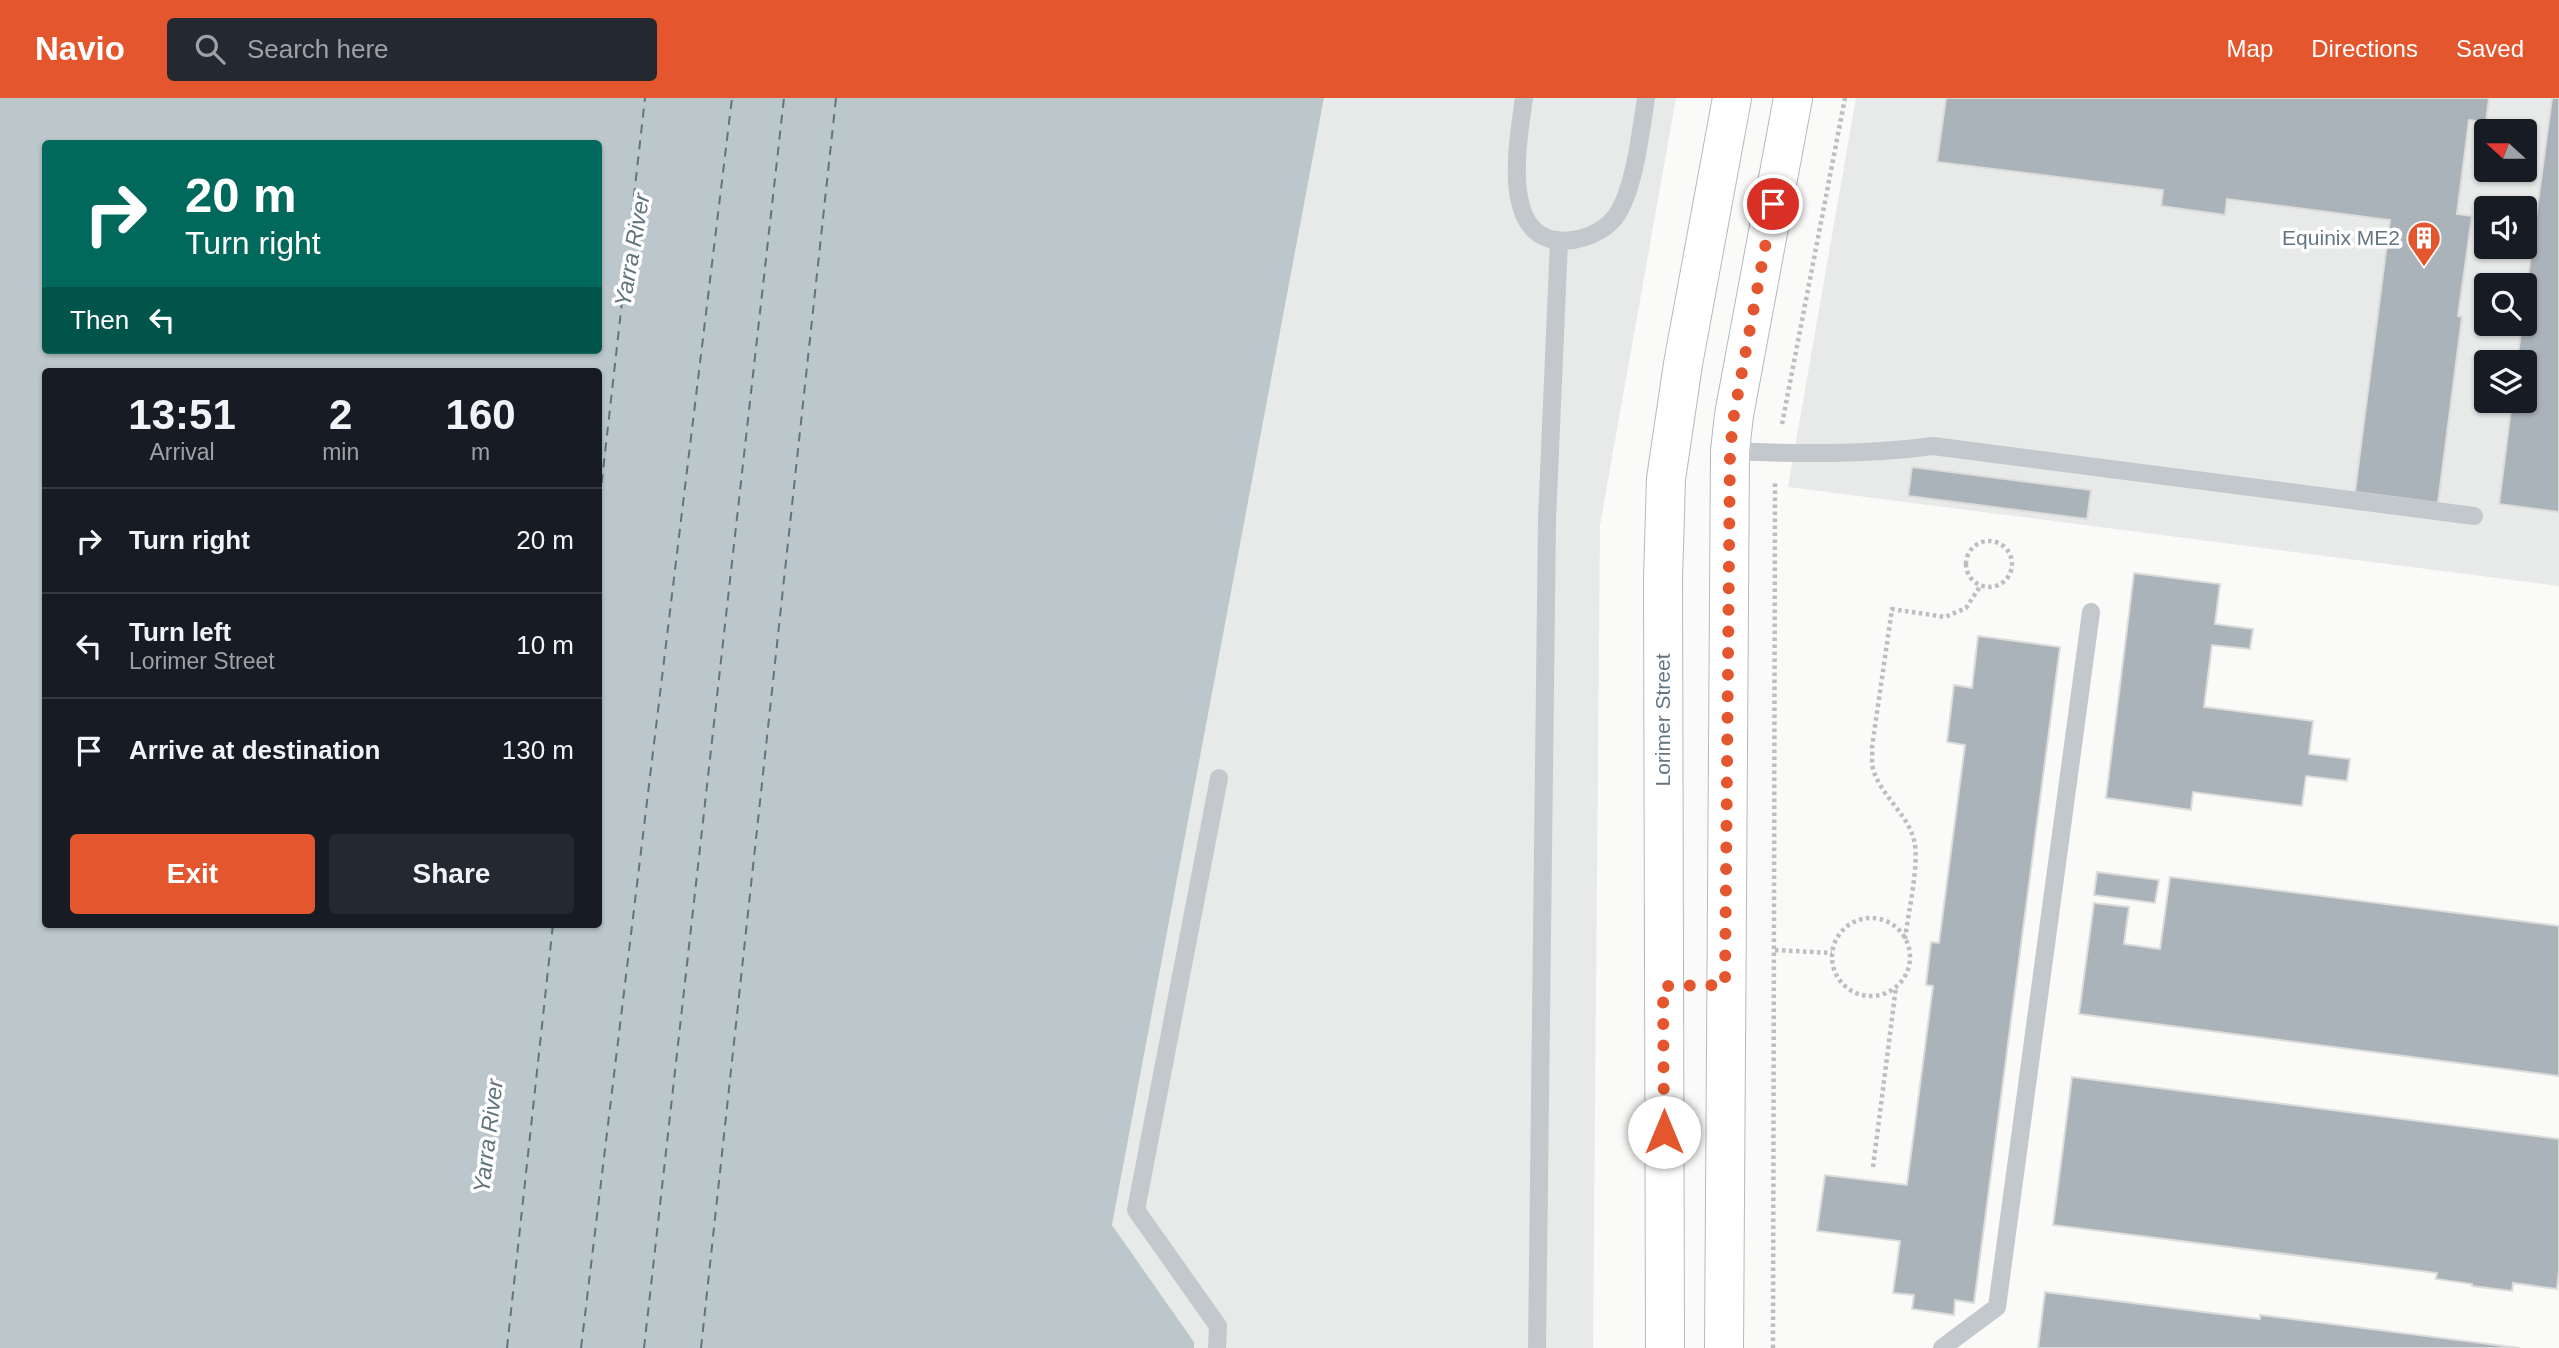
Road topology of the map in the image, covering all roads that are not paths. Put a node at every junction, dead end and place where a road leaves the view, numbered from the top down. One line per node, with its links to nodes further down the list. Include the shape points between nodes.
1 (1524, 98): 5 (lane, via 1517,153 1521,208 1528,222)
2 (1646, 98): 5 (lane, via 1633,168 1618,214 1590,236)
3 (1732, 98): 11 (main road, Lorimer Street, via 1665,479)
4 (1793, 98): 6 (main road)
5 (1559, 241): 13 (lane, via 1547,520)
6 (1730, 451): 7 (lane, via 1896,451 1933,446); 10 (main road)
7 (2474, 516)
8 (2091, 612): 16 (lane, via 1997,1307)
9 (1219, 778): 12 (lane, via 1136,1210 1218,1326)
10 (1725, 985): 11 (main road); 15 (main road)
11 (1663, 986): 14 (main road, Lorimer Street)
12 (1217, 1348)
13 (1537, 1348)
14 (1665, 1348)
15 (1724, 1348)
16 (1942, 1348)

